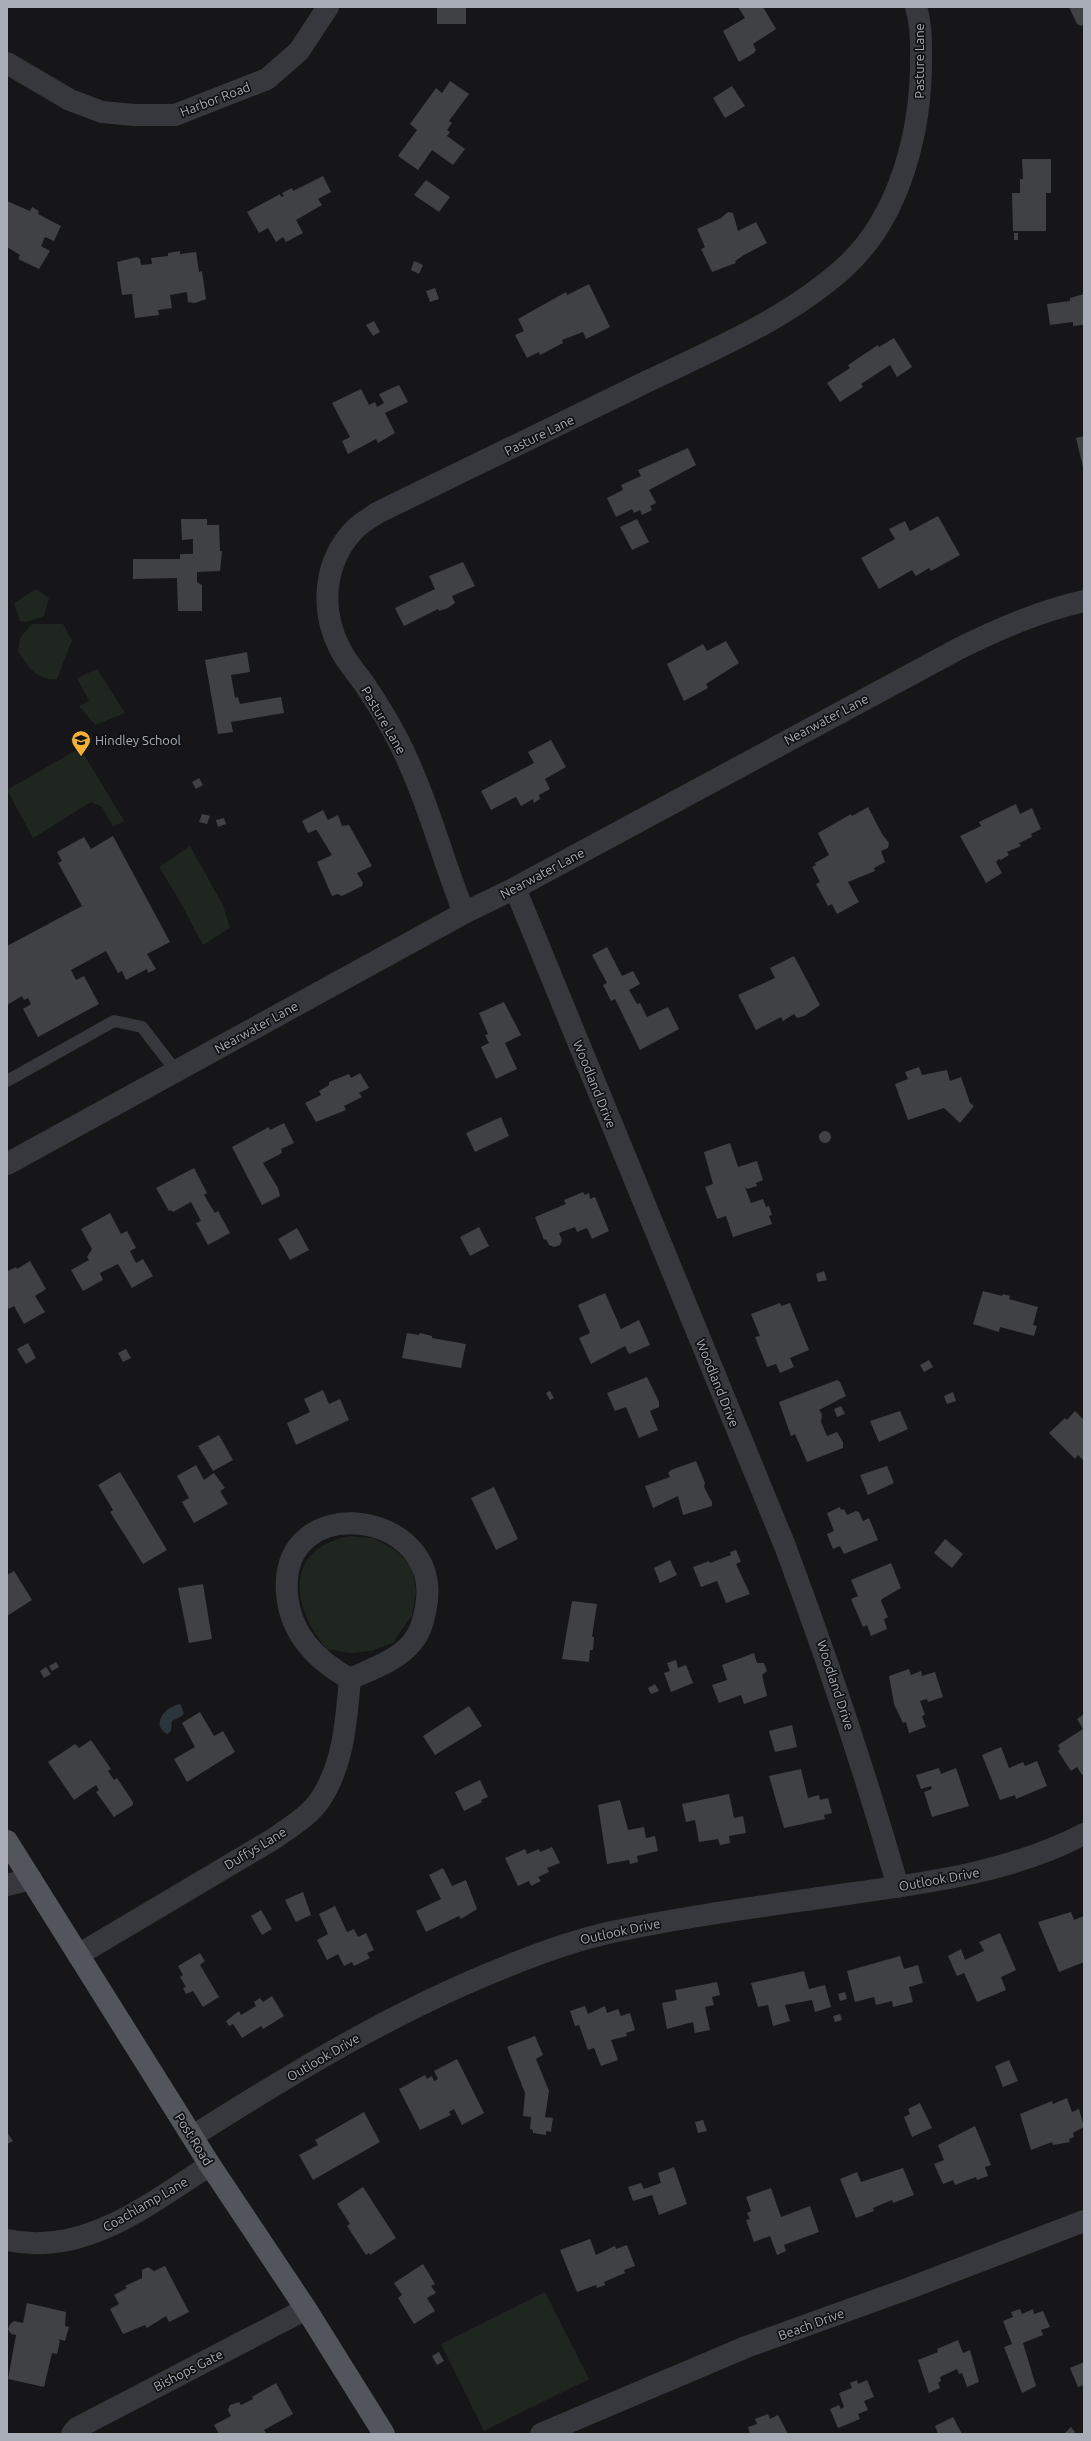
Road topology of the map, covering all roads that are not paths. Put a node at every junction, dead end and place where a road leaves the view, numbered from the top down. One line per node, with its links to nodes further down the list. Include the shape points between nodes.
1 (328, 7): 3 (street, Harbor Road, via 299,51 267,79 175,115 102,112 70,100)
2 (916, 7): 6 (street, Pasture Lane, via 920,22 922,85 915,133 897,191 873,234 845,267 765,323 377,513 356,528 342,545 333,562 327,586 327,607 331,625 341,649 375,699 400,744)
3 (7, 63)
4 (1084, 601): 5 (street, Nearwater Lane, via 1050,608 960,648)
5 (515, 888): 6 (street, Nearwater Lane); 15 (street, Woodland Drive, via 785,1546 825,1653 876,1808)
6 (464, 914): 7 (street, Nearwater Lane)
7 (176, 1071): 8 (lane, via 142,1027 114,1021); 9 (street, Nearwater Lane)
8 (7, 1081)
9 (7, 1164)
10 (350, 1679): 10 (street, via 408,1648 422,1629 429,1594 422,1564 404,1541 381,1527 349,1523 329,1526 305,1539 291,1557 286,1576 287,1602 295,1630 330,1668); 16 (street, Duffys Lane, via 339,1764 320,1801 301,1820 275,1838)
11 (1084, 1834): 15 (street, Outlook Drive, via 1054,1850 1023,1861)
12 (7, 1841): 13 (main road, Post Road)
13 (31, 1879): 14 (street); 16 (main road, Post Road)
14 (7, 1885)
15 (898, 1887): 17 (street, Outlook Drive, via 680,1918 575,1941 457,1985 398,2015 280,2081)
16 (78, 1955): 17 (main road, Post Road)
17 (193, 2136): 18 (main road, Post Road)
18 (210, 2165): 20 (street, Coachlamp Lane, via 130,2215 82,2237 54,2244); 21 (main road, Post Road)
19 (1084, 2222): 24 (street, Beach Drive, via 746,2347)
20 (7, 2240)
21 (306, 2309): 22 (street, Bishops Gate, via 77,2428); 23 (main road, Post Road)
22 (72, 2434)
23 (384, 2434)
24 (541, 2434)

